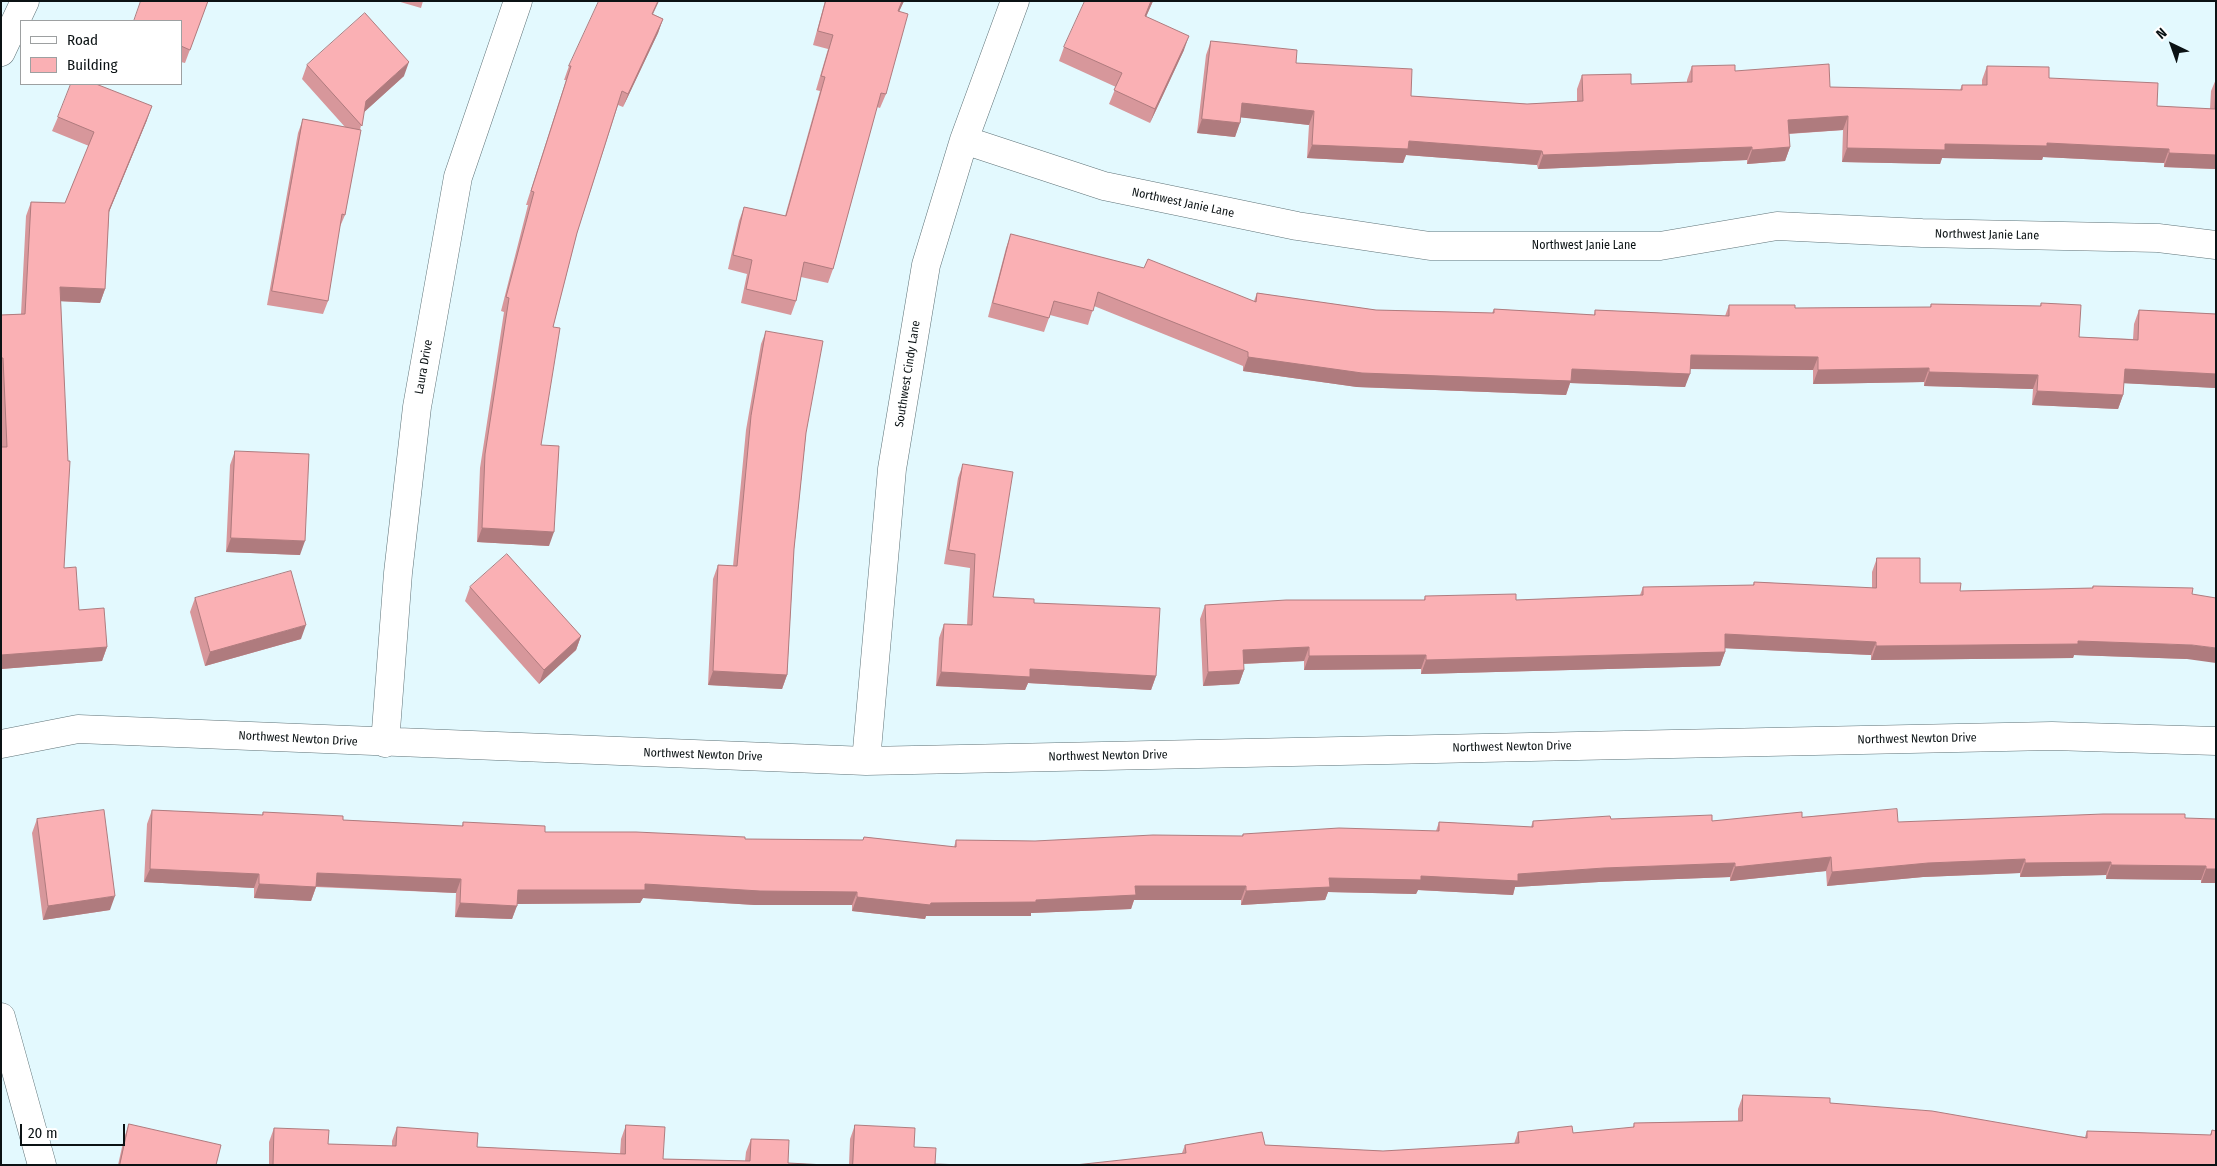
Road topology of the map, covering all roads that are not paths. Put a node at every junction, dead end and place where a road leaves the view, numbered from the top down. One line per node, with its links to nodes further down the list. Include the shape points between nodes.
1 (25, 1): 4 (street)
2 (518, 1): 8 (street, Laura Drive, via 458,177 417,407 398,573)
3 (1015, 1): 5 (street, Southwest Cindy Lane)
4 (2, 50)
5 (964, 140): 6 (street, Northwest Janie Lane, via 1104,186 1297,226 1430,246 1660,246 1777,226 2158,238); 10 (street, Southwest Cindy Lane, via 926,265 892,469)
6 (2216, 245)
7 (2216, 740): 10 (street, Northwest Newton Drive, via 2052,736)
8 (384, 743): 9 (street, Northwest Newton Drive, via 78,730); 10 (street, Northwest Newton Drive)
9 (1, 744)
10 (866, 761)
11 (1, 1017): 12 (street)
12 (42, 1165)

